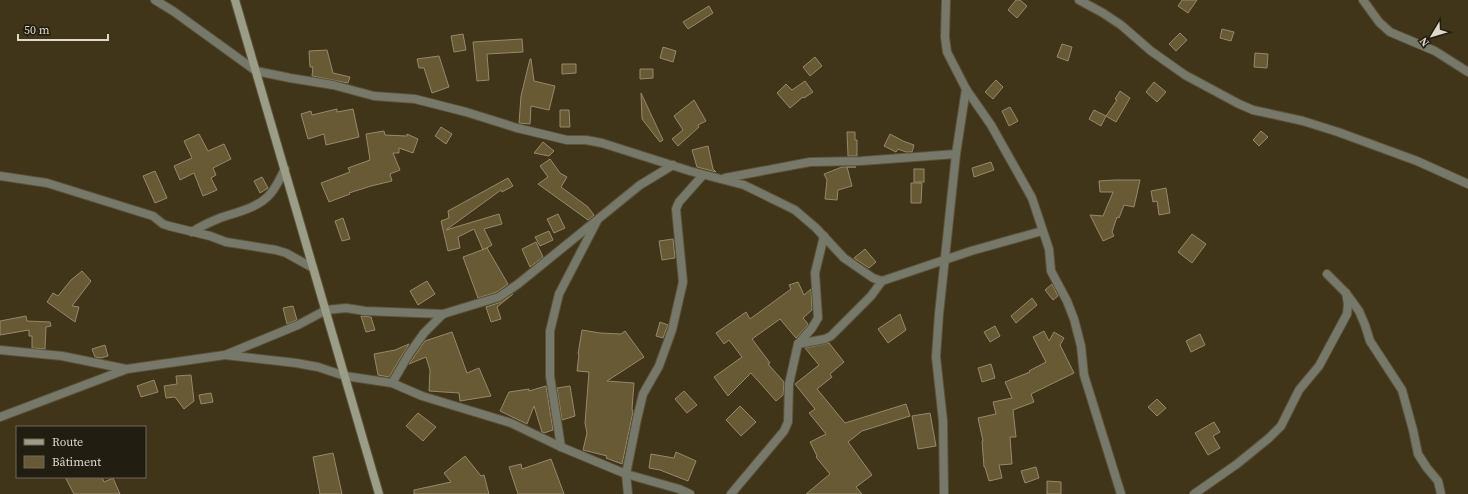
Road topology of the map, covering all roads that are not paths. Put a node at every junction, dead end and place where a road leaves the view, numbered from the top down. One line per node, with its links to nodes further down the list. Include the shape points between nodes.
1 (155, 0): 6 (street)
2 (235, 0): 6 (main road)
3 (946, 0): 8 (street, via 947,52)
4 (1079, 0): 15 (street, via 1121,25 1151,51 1186,75 1238,104 1338,132 1418,161)
5 (1363, 0): 7 (street, via 1390,32 1435,51)
6 (256, 71): 10 (street, via 333,85 374,96 415,99 567,140 602,143); 11 (main road)
7 (1468, 72)
8 (966, 89): 9 (street); 17 (street, via 991,125 1032,198)
9 (956, 154): 14 (street, via 810,162); 20 (street)
10 (673, 165): 12 (street); 16 (street, via 640,185)
11 (285, 169): 18 (street, via 271,193 264,199 241,212 205,224); 21 (main road)
12 (703, 175): 14 (street); 35 (street, via 679,202 676,209 683,282 672,330 659,366 643,394)
13 (0, 176): 18 (street, via 47,183 153,216 163,224)
14 (722, 179): 19 (street, via 744,185 795,210)
15 (1468, 184)
16 (600, 217): 26 (street, via 500,297); 34 (street, via 558,294 550,331 550,376)
17 (1042, 231): 20 (street); 41 (street, via 1049,249 1051,271 1074,319 1081,346 1084,375)
18 (192, 232): 21 (street, via 226,242 276,250)
19 (824, 236): 23 (street, via 844,258 873,278); 27 (street, via 815,273 818,318)
20 (945, 260): 23 (street); 40 (street, via 936,357 943,421)
21 (313, 268): 25 (main road)
22 (1326, 274): 24 (street)
23 (882, 281): 27 (street, via 871,296 831,336)
24 (1346, 293): 42 (street, via 1347,314 1319,366 1299,390 1281,426 1237,464); 43 (street, via 1362,318 1370,341 1402,390 1418,454 1438,481)
25 (326, 310): 26 (street, via 346,308); 29 (street, via 298,325); 31 (main road)
26 (443, 314): 32 (street, via 424,333)
27 (798, 344): 39 (street, via 789,384 788,422 784,431)
28 (0, 350): 30 (street, via 62,356)
29 (226, 355): 30 (street); 31 (street, via 296,363)
30 (127, 369): 33 (street)
31 (345, 376): 32 (street); 36 (main road)
32 (392, 383): 34 (street, via 422,396 511,423)
33 (0, 417)
34 (561, 447): 35 (street)
35 (626, 474): 37 (street); 38 (street)
36 (379, 494)
37 (628, 494)
38 (690, 494)
39 (731, 494)
40 (944, 494)
41 (1121, 494)
42 (1194, 494)
43 (1441, 494)

